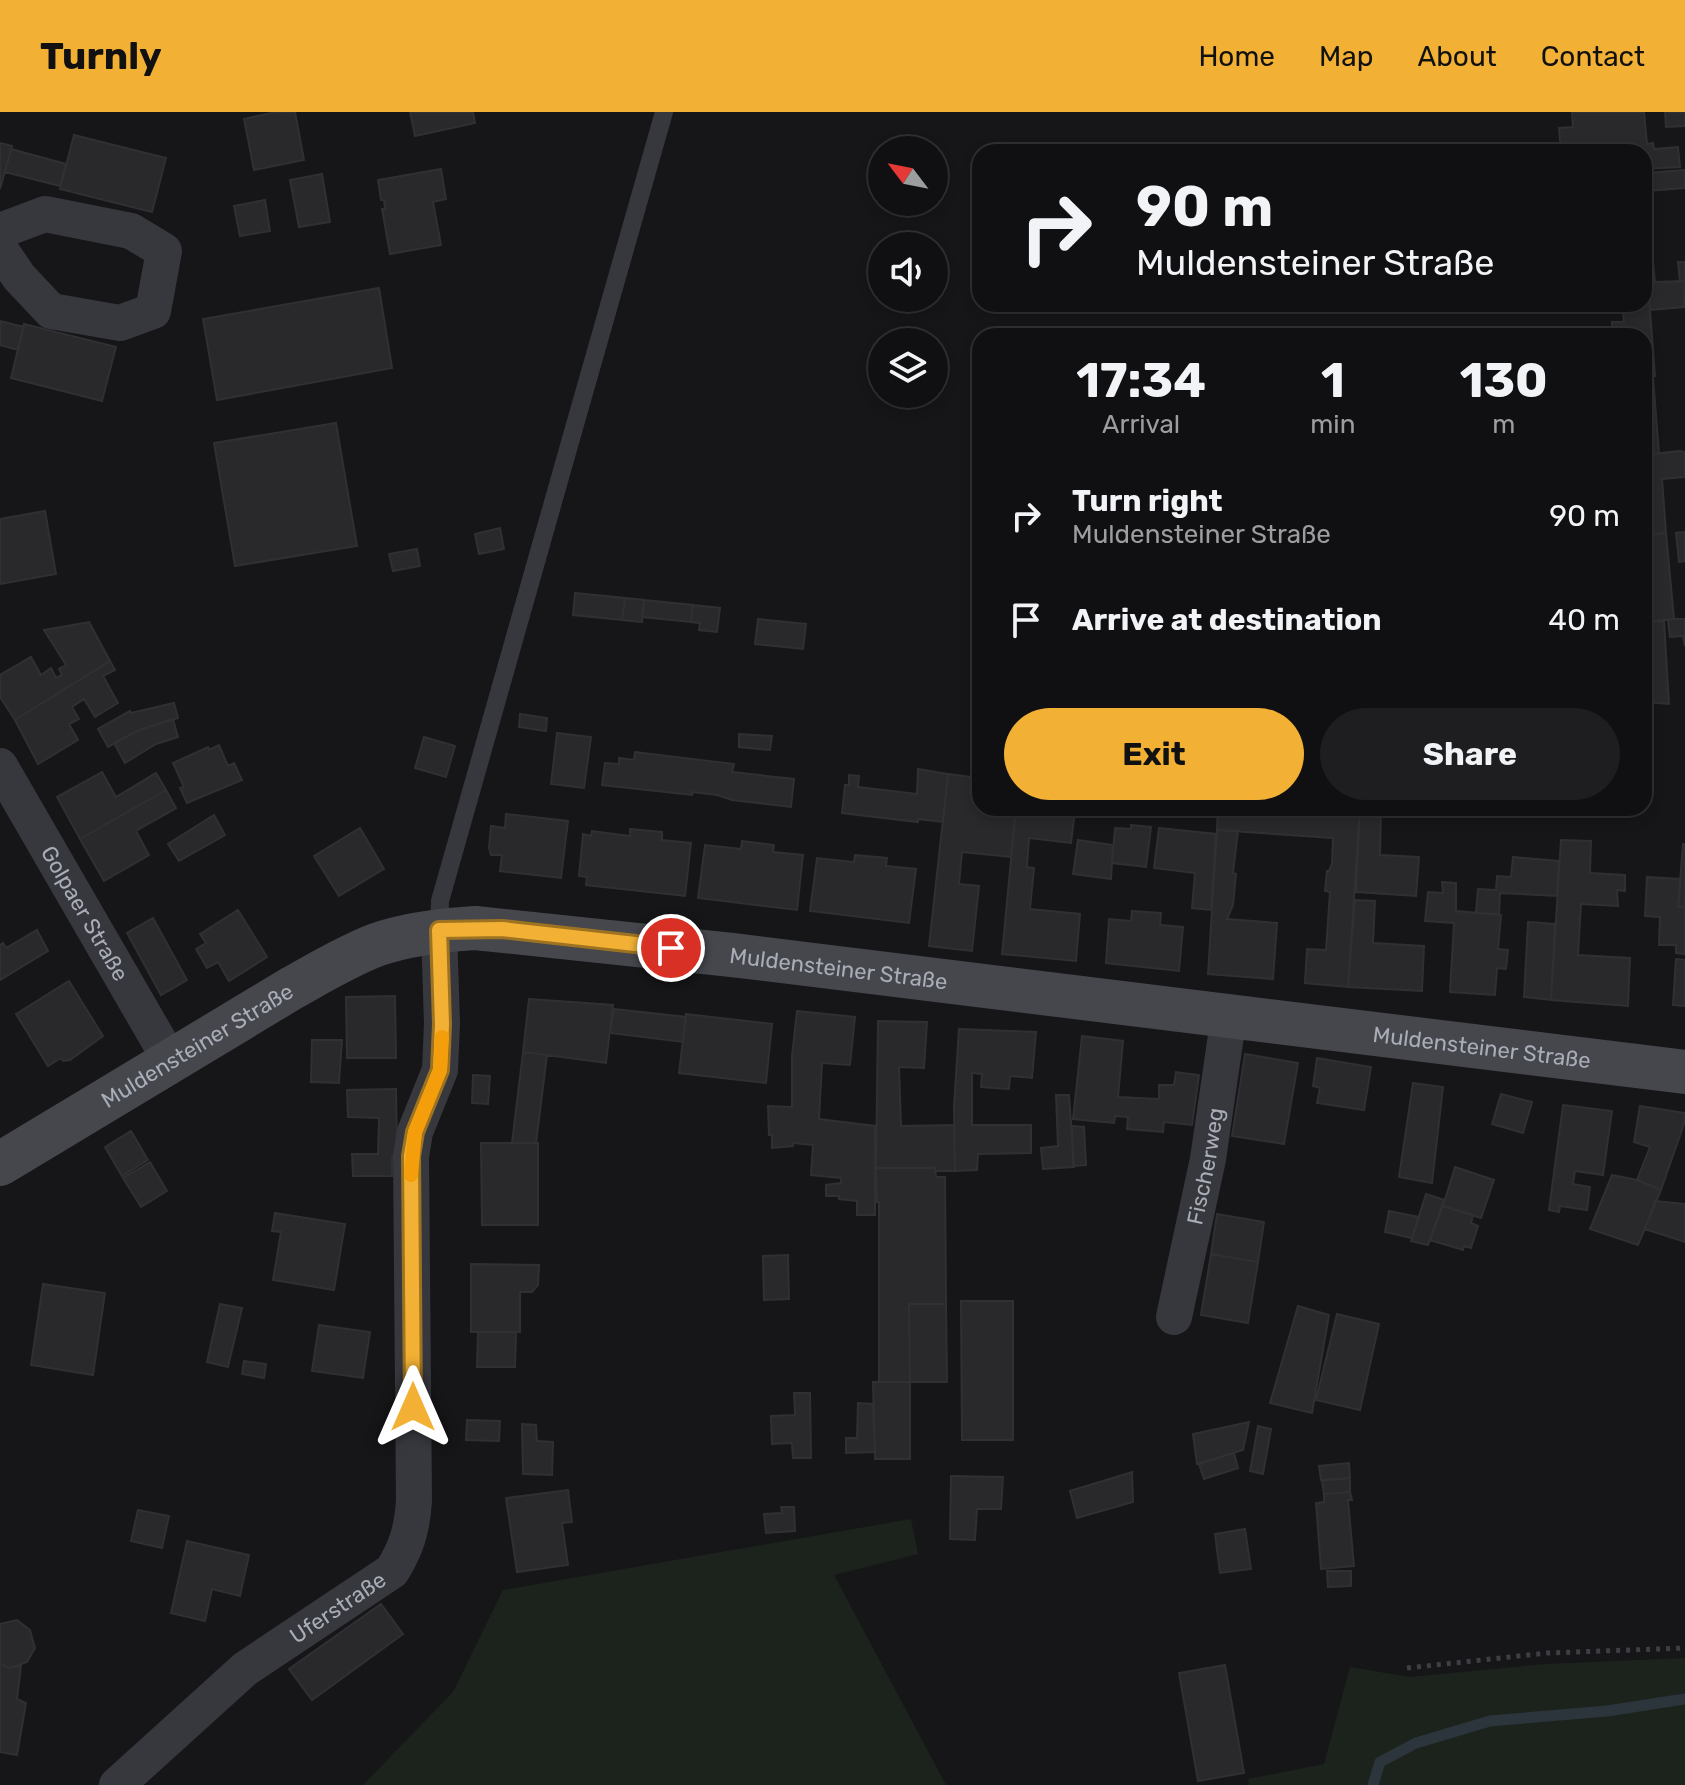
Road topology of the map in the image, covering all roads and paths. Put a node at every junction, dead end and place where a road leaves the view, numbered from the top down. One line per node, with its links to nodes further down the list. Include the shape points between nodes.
1 (664, 112): 5 (lane, via 440,901)
2 (0, 231): 3 (street, via 45,214 131,231 164,251 153,311 120,323 51,311)
3 (0, 249)
4 (0, 766): 7 (street, Golpaer Straße)
5 (439, 930): 6 (main road, Muldensteiner Straße, via 502,929); 7 (main road, Muldensteiner Straße, via 377,945 339,962); 13 (street, Uferstraße, via 440,1070 411,1156 414,1501 405,1550 392,1571 245,1669)
6 (1229, 1015): 8 (main road, Muldensteiner Straße); 10 (street, Fischerweg, via 1208,1159)
7 (170, 1060): 9 (main road, Muldensteiner Straße)
8 (1685, 1072)
9 (0, 1164)
10 (1174, 1317)
11 (1685, 1648): 12 (path, via 1547,1653)
12 (1407, 1668)
13 (117, 1785)

